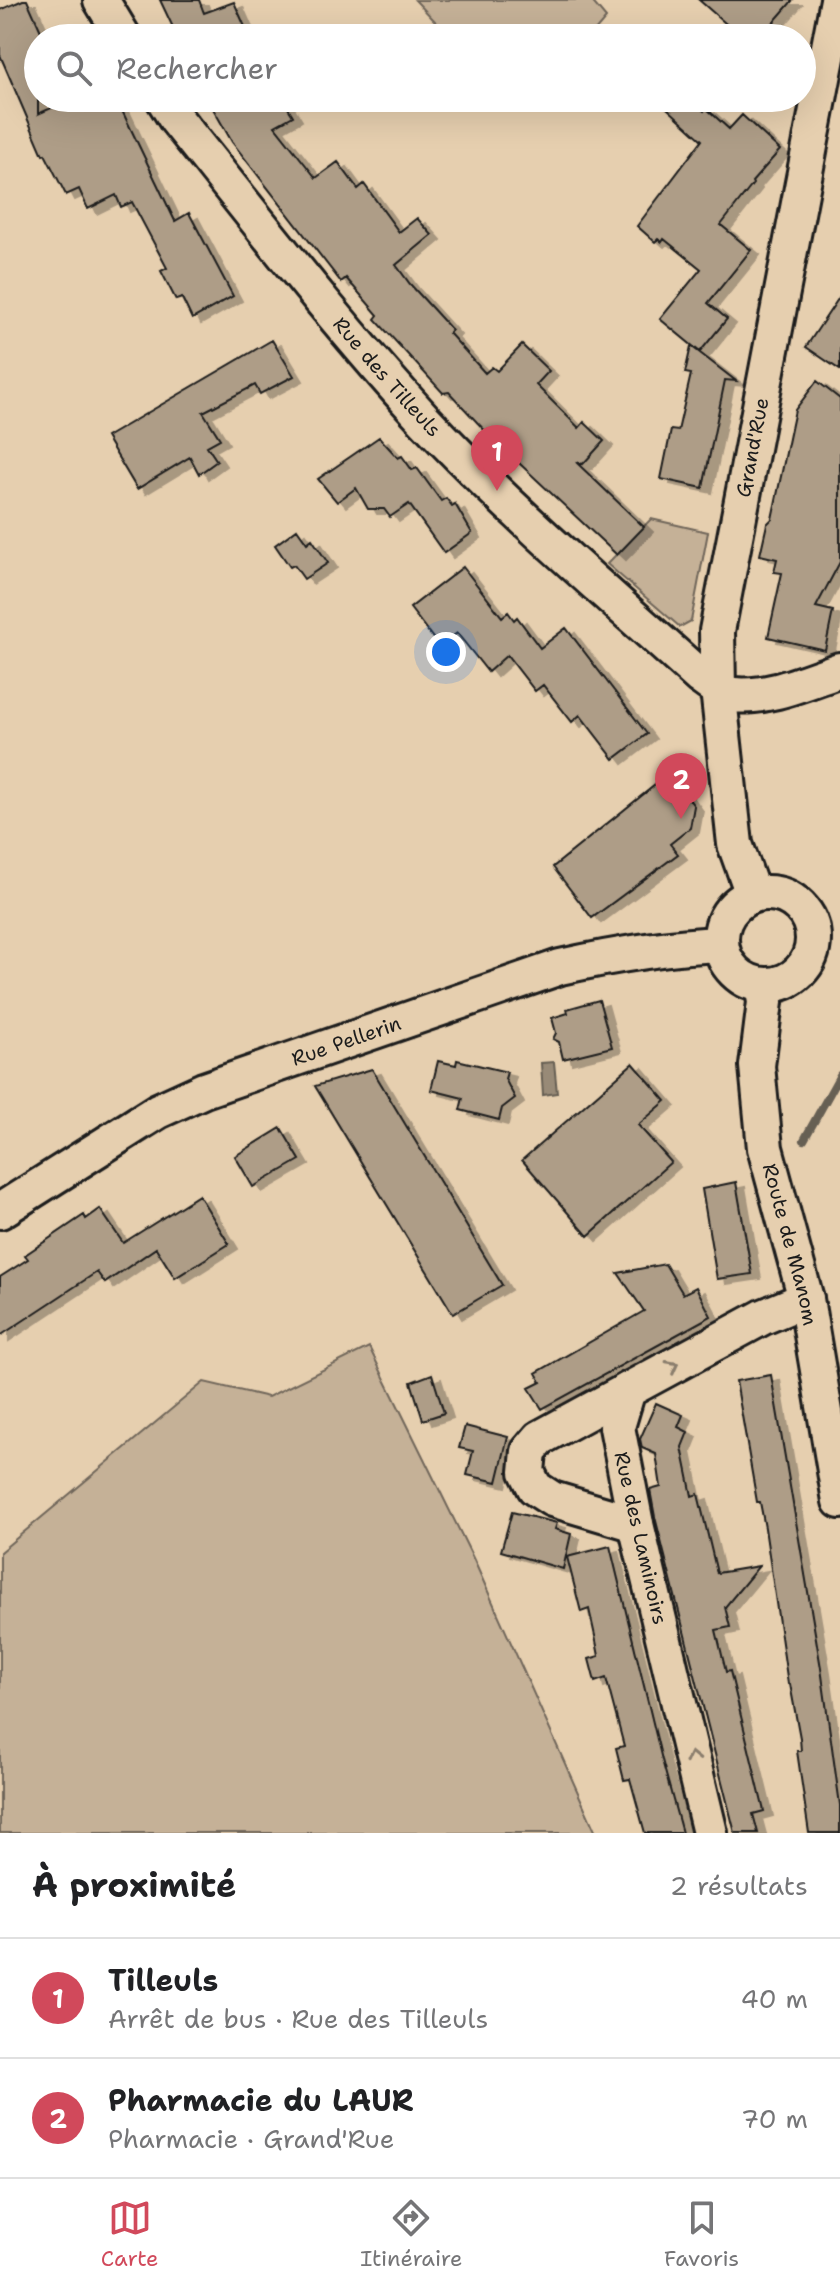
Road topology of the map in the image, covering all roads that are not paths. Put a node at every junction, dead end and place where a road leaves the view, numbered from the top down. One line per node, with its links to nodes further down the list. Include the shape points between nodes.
1 (101, 0): 3 (street)
2 (838, 0): 6 (street, Grand'Rue, via 717,631)
3 (116, 24)
4 (172, 112): 6 (street, Rue des Tilleuls, via 362,351 426,421 508,502)
5 (840, 670): 6 (street, via 786,689 733,695)
6 (718, 689): 7 (street, Grand'Rue, via 735,844)
7 (753, 894): 8 (street, via 727,913); 9 (street, via 782,894 795,901 806,913 814,941 803,969 791,979)
8 (721, 944): 9 (street, via 734,972); 10 (street, Rue Pellerin, via 617,954 560,967 204,1090 145,1119)
9 (762, 985): 11 (street, Route de Manom, via 765,1002 757,1066 765,1148)
10 (0, 1211)
11 (806, 1299): 12 (street, one-way to 11); 13 (street, Route de Manom)
12 (628, 1390): 14 (street, Rue des Laminoirs, via 617,1427); 14 (street, via 540,1438 529,1451 527,1472 535,1488 552,1499)
13 (840, 1501)
14 (636, 1524): 15 (street, Rue des Laminoirs, one-way to 14)
15 (710, 1833)

